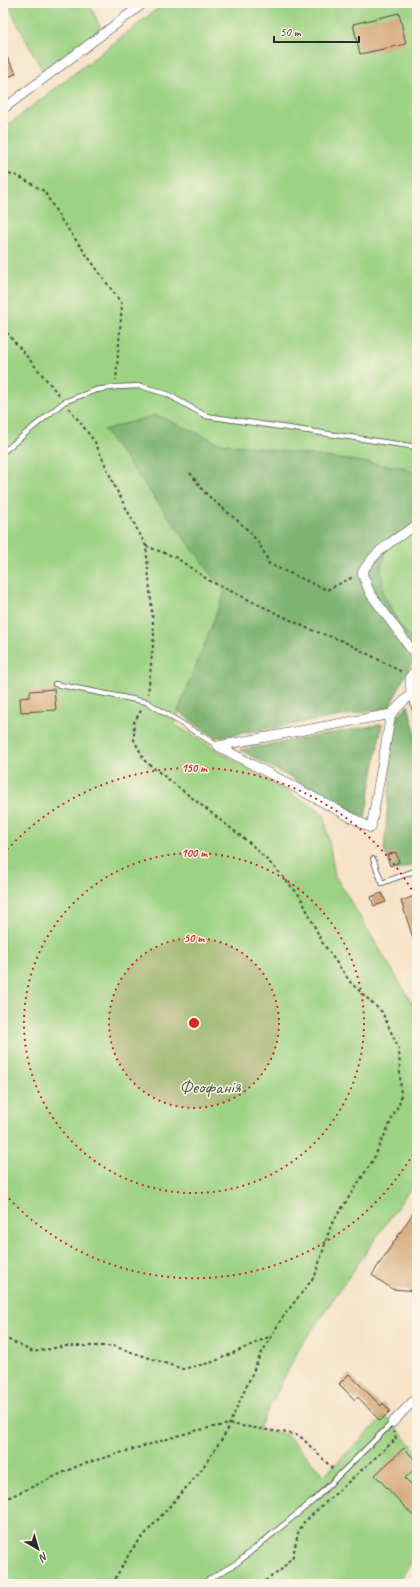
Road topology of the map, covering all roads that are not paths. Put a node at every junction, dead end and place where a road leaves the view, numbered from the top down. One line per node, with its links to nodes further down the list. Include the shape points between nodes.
1 (144, 3): 2 (street)
2 (3, 109)
3 (417, 447): 4 (lane, via 206,416 167,394 140,386 96,390 64,402)
4 (3, 452)
5 (417, 525): 6 (street, via 388,543 366,565 362,573 370,593)
6 (417, 657)
7 (417, 669): 9 (street, via 410,677)
8 (55, 684): 12 (lane, via 147,702)
9 (411, 694): 10 (street); 11 (lane)
10 (390, 714): 12 (street); 12 (street, via 371,828)
11 (417, 720)
12 (218, 746)
13 (373, 859): 14 (lane, via 382,883)
14 (417, 870)
15 (417, 1397): 16 (street)
16 (392, 1423): 17 (lane, via 314,1500 237,1563)
17 (201, 1584)

